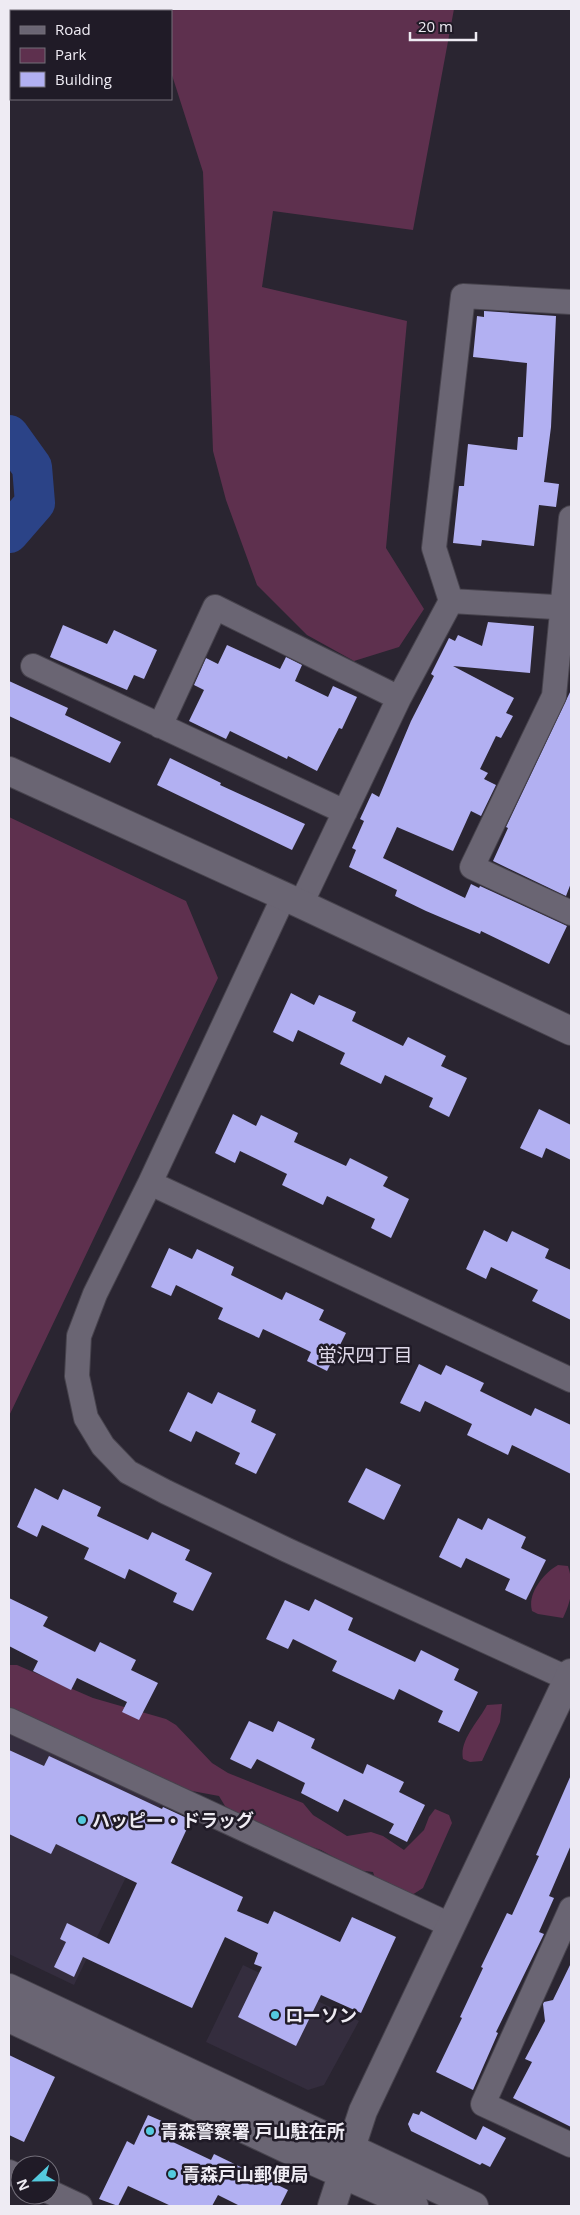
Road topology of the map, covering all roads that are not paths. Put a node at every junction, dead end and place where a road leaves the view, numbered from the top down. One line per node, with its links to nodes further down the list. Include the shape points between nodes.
1 (571, 302): 3 (street, via 463,296 434,548)
2 (571, 518): 4 (street)
3 (451, 601): 4 (street); 6 (street)
4 (567, 607): 11 (street, via 554,696 472,867)
5 (33, 666): 7 (street)
6 (399, 698): 7 (street, via 215,608); 9 (street)
7 (160, 726): 9 (street)
8 (9, 771): 10 (street)
9 (345, 812): 10 (street)
10 (292, 900): 12 (street); 13 (street)
11 (571, 914)
12 (571, 1032)
13 (150, 1183): 14 (street); 15 (street, via 95,1294 79,1336 77,1376 86,1418 103,1446 128,1472 166,1492 296,1554)
14 (571, 1380)
15 (570, 1676): 18 (street)
16 (9, 1720): 18 (street)
17 (571, 1909): 21 (street, via 483,2104)
18 (450, 1925): 22 (street, via 364,2111)
19 (9, 1988): 22 (street)
20 (9, 2018): 23 (street)
21 (571, 2145)
22 (352, 2148): 23 (street); 28 (street)
23 (342, 2174): 26 (street); 27 (street)
24 (60, 2197): 25 (street)
25 (80, 2206)
26 (332, 2206)
27 (414, 2206)
28 (474, 2206)

